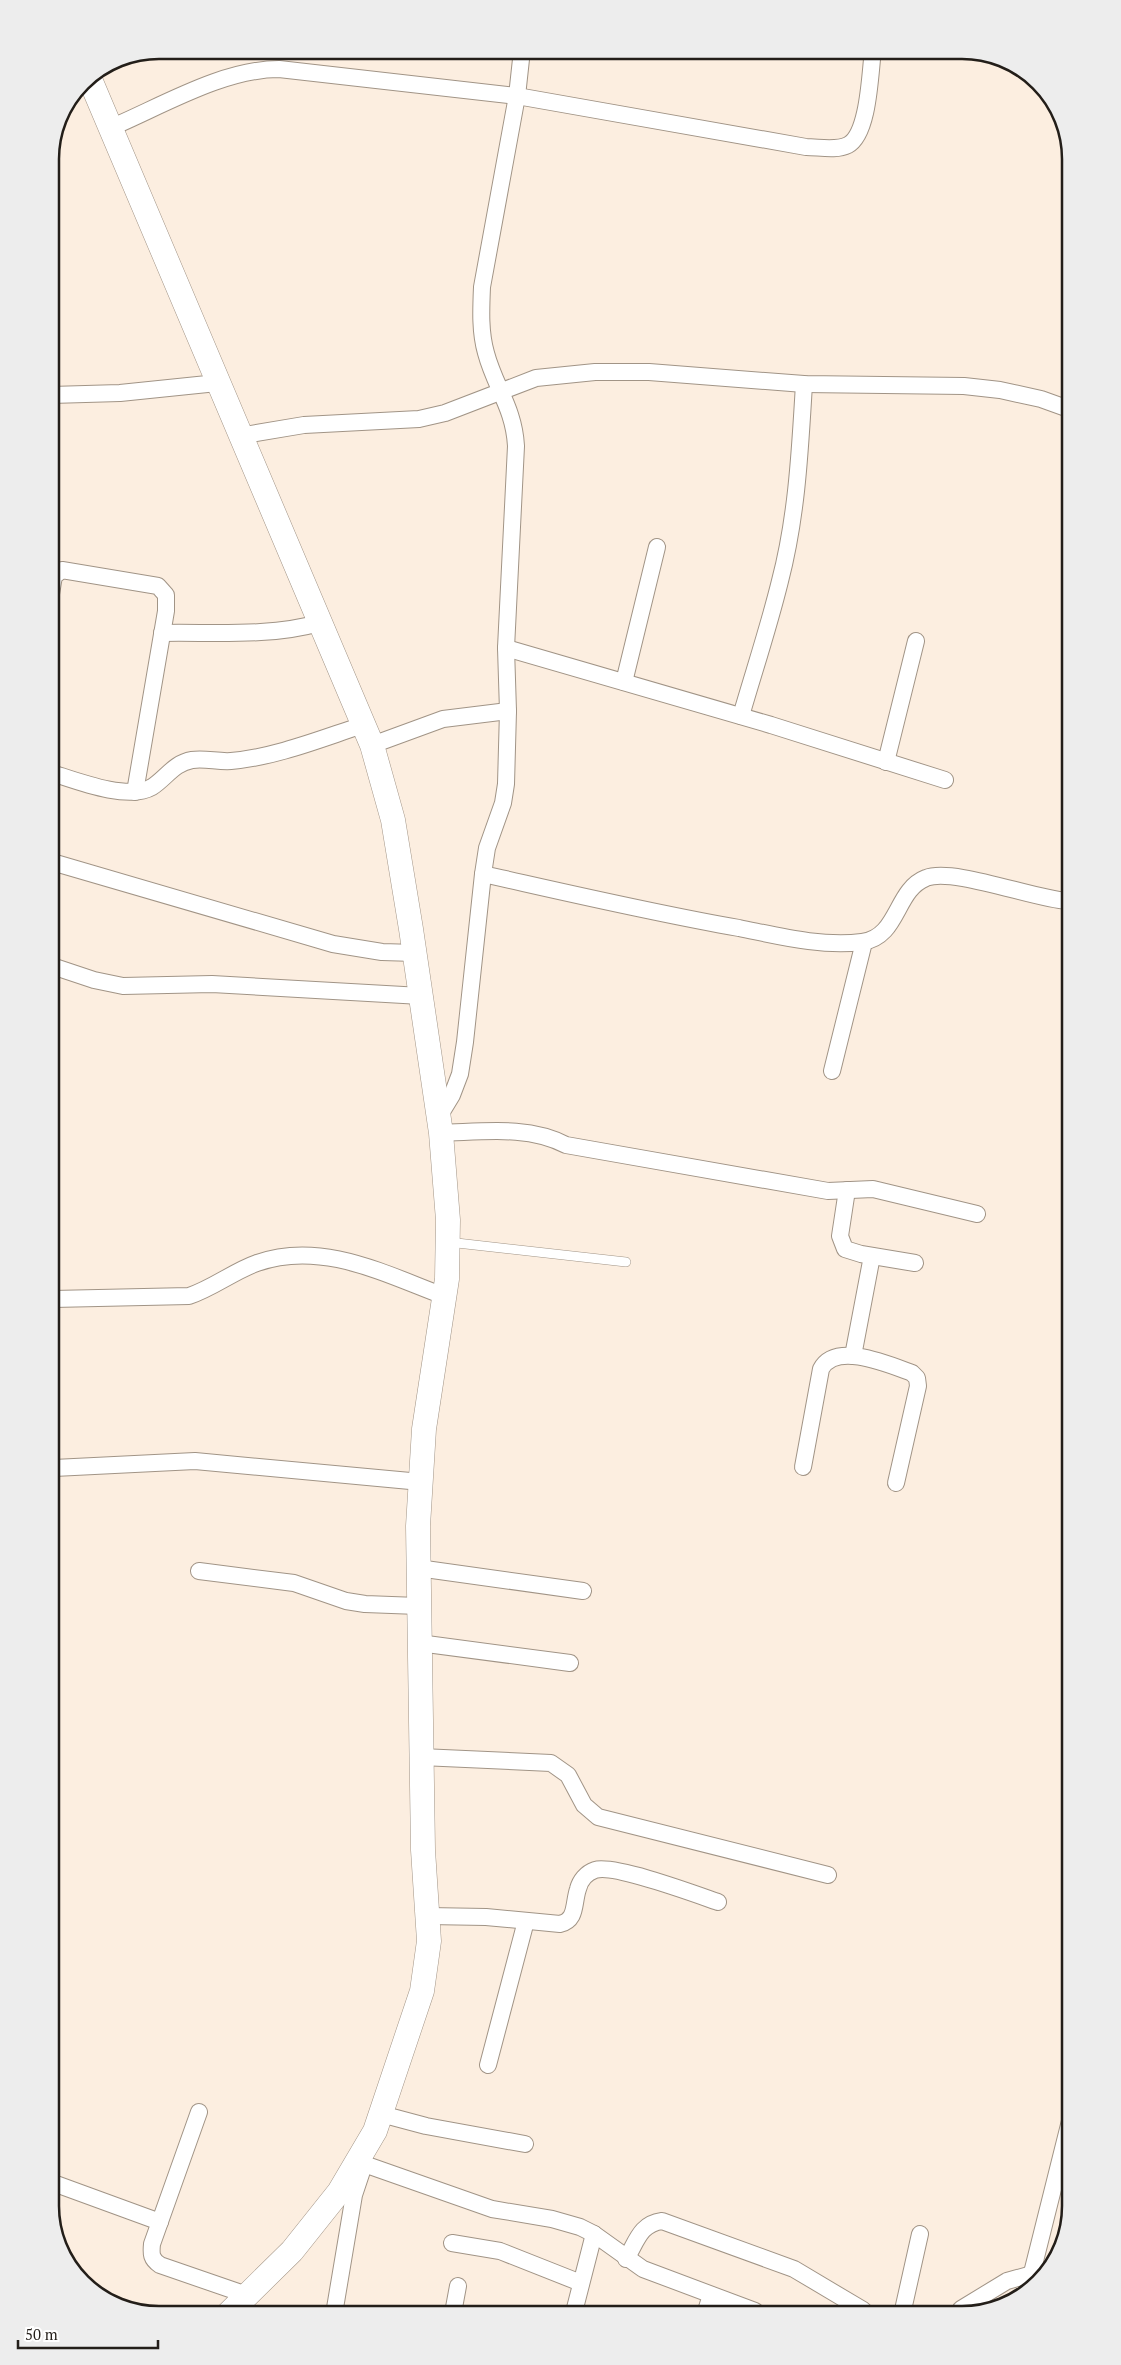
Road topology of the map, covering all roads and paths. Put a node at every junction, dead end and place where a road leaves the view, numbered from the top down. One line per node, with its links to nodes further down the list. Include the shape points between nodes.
1 (521, 59): 4 (street)
2 (872, 59): 4 (street, via 860,131 855,140 835,148 806,147)
3 (92, 84): 5 (main road)
4 (517, 96): 5 (street, via 257,69 232,75); 8 (street, via 482,287 482,334 486,355)
5 (110, 128): 6 (main road)
6 (217, 383): 9 (street, via 120,393); 11 (main road)
7 (804, 384): 8 (street, via 649,372 595,372 536,378); 10 (street, via 964,386 1008,392); 20 (street, via 801,442 789,540)
8 (502, 390): 11 (street, via 445,413 419,419 304,425); 17 (street, via 515,426 516,446)
9 (59, 395)
10 (1062, 407)
11 (239, 436): 14 (main road)
12 (657, 547): 18 (street)
13 (59, 572): 15 (street, via 62,570 158,586 164,590 167,601)
14 (320, 623): 15 (street, via 275,630); 21 (main road)
15 (162, 633): 25 (street)
16 (916, 641): 22 (street)
17 (506, 648): 18 (street); 19 (street)
18 (624, 682): 20 (street)
19 (508, 711): 21 (street, via 443,719); 27 (street, via 503,804 487,848)
20 (741, 716): 22 (street)
21 (368, 735): 25 (street, via 230,761 180,763 158,783); 30 (main road, via 393,820)
22 (886, 762): 24 (street)
23 (59, 775): 25 (street, via 94,786)
24 (945, 780)
25 (135, 792)
26 (59, 864): 30 (street, via 333,944 382,952)
27 (483, 874): 29 (street, via 678,918 802,940); 34 (street, via 461,1066)
28 (1062, 900): 29 (street, via 948,875 927,877 903,897 888,928 877,938)
29 (864, 942): 33 (street)
30 (415, 953): 32 (main road)
31 (59, 968): 32 (street, via 123,986 212,984)
32 (421, 996): 34 (main road)
33 (832, 1071)
34 (440, 1126): 35 (street, via 546,1135 566,1145 828,1190); 37 (main road)
35 (847, 1190): 36 (street, via 873,1189); 38 (street, via 841,1243 851,1251)
36 (977, 1214)
37 (448, 1242): 39 (lane); 41 (main road)
38 (872, 1256): 40 (street); 43 (street)
39 (626, 1262)
40 (915, 1262)
41 (444, 1296): 42 (street, via 342,1259 295,1254 255,1264 189,1296); 46 (main road, via 424,1429)
42 (59, 1299)
43 (853, 1356): 44 (street, via 831,1358 822,1369); 47 (street, via 904,1370 917,1378 918,1386)
44 (803, 1467)
45 (59, 1468): 46 (street, via 195,1461)
46 (421, 1482): 48 (main road)
47 (896, 1483)
48 (418, 1568): 50 (street); 51 (main road)
49 (199, 1571): 51 (street, via 294,1582 356,1602)
50 (584, 1591)
51 (418, 1606): 52 (main road)
52 (419, 1643): 53 (street); 54 (main road)
53 (570, 1663)
54 (421, 1757): 55 (street, via 551,1763 568,1775 584,1805 598,1817); 57 (main road)
55 (828, 1875)
56 (718, 1902): 58 (street, via 616,1871 596,1869 580,1883 572,1917 567,1922 550,1925)
57 (439, 1915): 58 (street); 61 (main road, via 429,1941 422,1991)
58 (526, 1921): 59 (street)
59 (488, 2065)
60 (199, 2112): 66 (street)
61 (378, 2122): 62 (street, via 426,2126); 64 (street); 75 (main road, via 333,2200 292,2250)
62 (525, 2144)
63 (1062, 2153): 72 (street)
64 (364, 2164): 67 (street, via 492,2209 552,2220); 78 (street, via 354,2195)
65 (59, 2185): 66 (street)
66 (160, 2222): 75 (street, via 152,2244 154,2260)
67 (594, 2234): 70 (street); 73 (street)
68 (920, 2234): 84 (street)
69 (452, 2243): 73 (street, via 500,2251)
70 (629, 2254): 76 (street, via 650,2272); 83 (street, via 644,2227 662,2221 760,2256 818,2281)
71 (1038, 2272): 72 (street)
72 (1032, 2273): 85 (street, via 1007,2281)
73 (581, 2283): 80 (street)
74 (458, 2286): 79 (street)
75 (247, 2295): 77 (main road)
76 (711, 2295): 81 (street); 82 (street)
77 (236, 2306)
78 (335, 2306)
79 (454, 2306)
80 (575, 2306)
81 (708, 2306)
82 (741, 2306)
83 (855, 2306)
84 (904, 2306)
85 (968, 2306)

